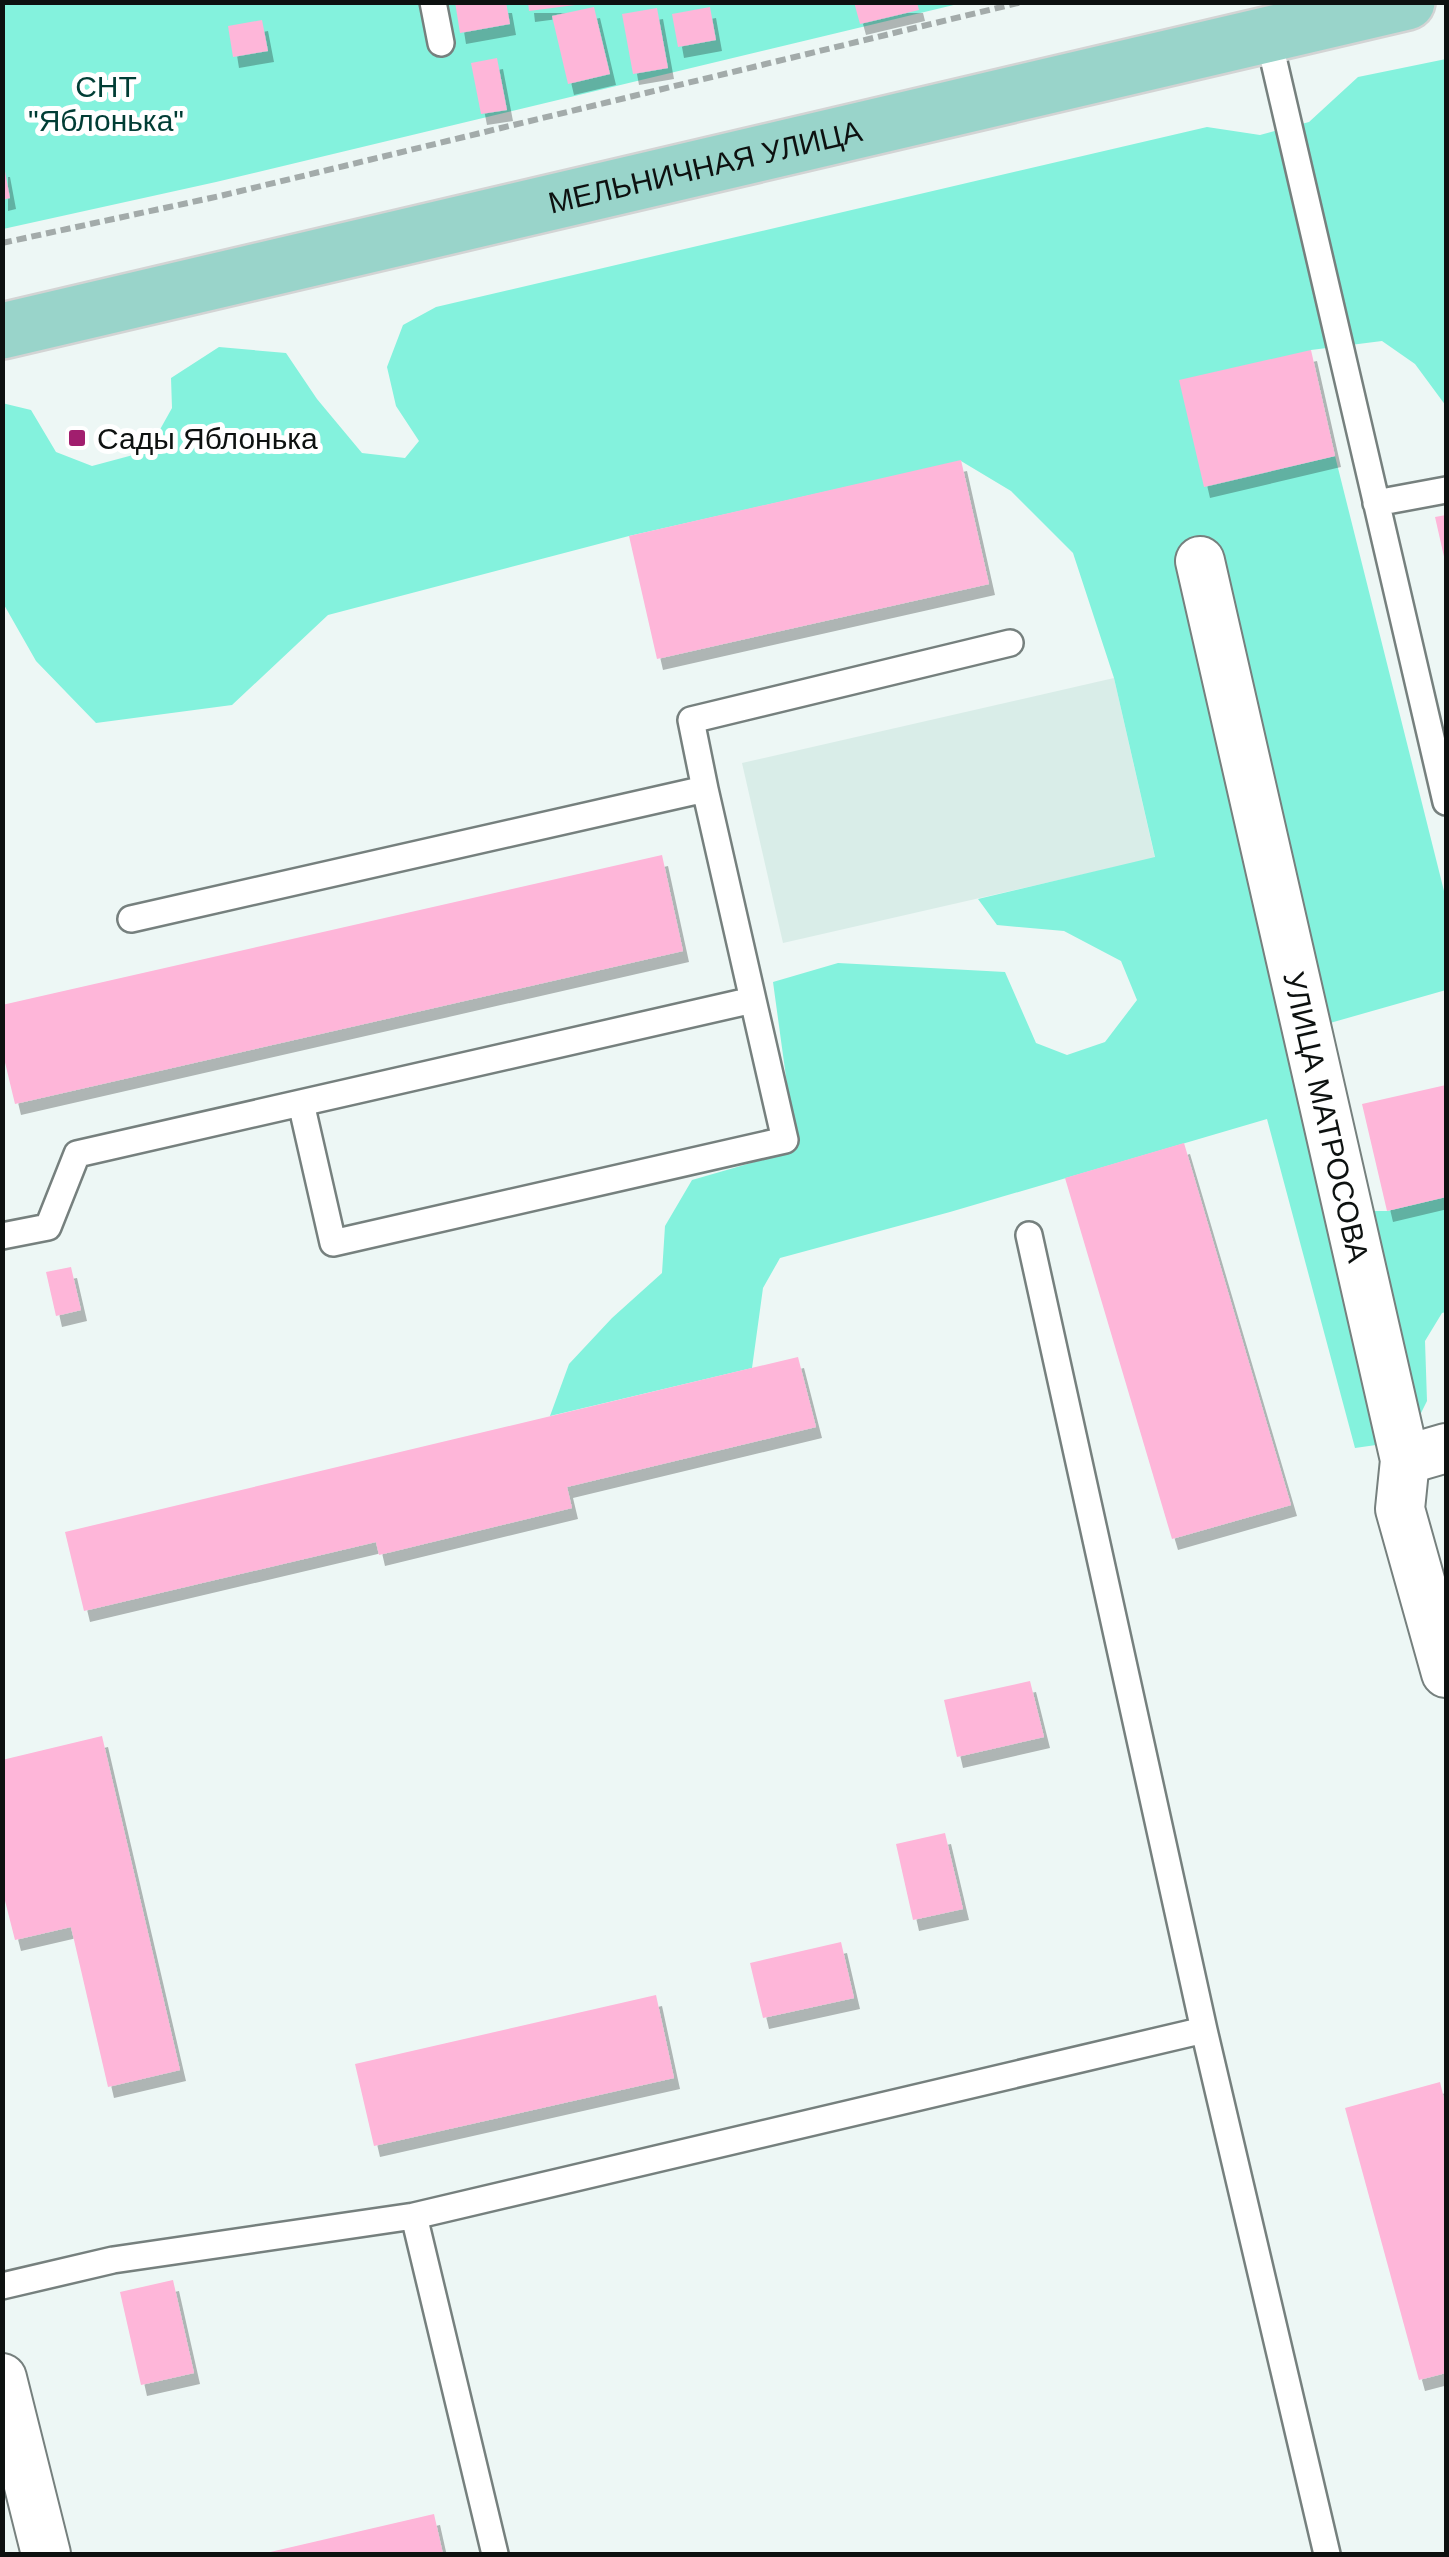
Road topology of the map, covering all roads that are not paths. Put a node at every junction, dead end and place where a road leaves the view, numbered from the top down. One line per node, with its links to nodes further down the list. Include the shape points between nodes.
1 (434, 2): 4 (lane)
2 (1407, 2): 3 (main road, МЕЛЬНИЧНАЯ УЛИЦА)
3 (1268, 36): 5 (main road, МЕЛЬНИЧНАЯ УЛИЦА); 7 (lane)
4 (441, 43)
5 (2, 331)
6 (1446, 490): 7 (lane)
7 (1376, 502): 10 (lane)
8 (1200, 561): 18 (street, УЛИЦА МАТРОСОВА)
9 (1010, 643): 11 (lane, via 690,720)
10 (1442, 767): 12 (lane)
11 (705, 788): 13 (lane); 14 (lane)
12 (1446, 802)
13 (131, 919)
14 (753, 1000): 15 (lane); 15 (lane, via 785,1140 747,1149 333,1243)
15 (301, 1104): 17 (lane, via 77,1154 48,1226)
16 (1029, 1235): 20 (lane)
17 (2, 1236)
18 (1426, 1454): 19 (street, УЛИЦА МАТРОСОВА, via 1400,1509)
19 (1446, 1672)
20 (1204, 2030): 21 (lane); 26 (lane)
21 (414, 2216): 22 (lane, via 113,2260); 25 (lane)
22 (2, 2286)
23 (2, 2378): 24 (street)
24 (46, 2554)
25 (494, 2554)
26 (1327, 2554)

